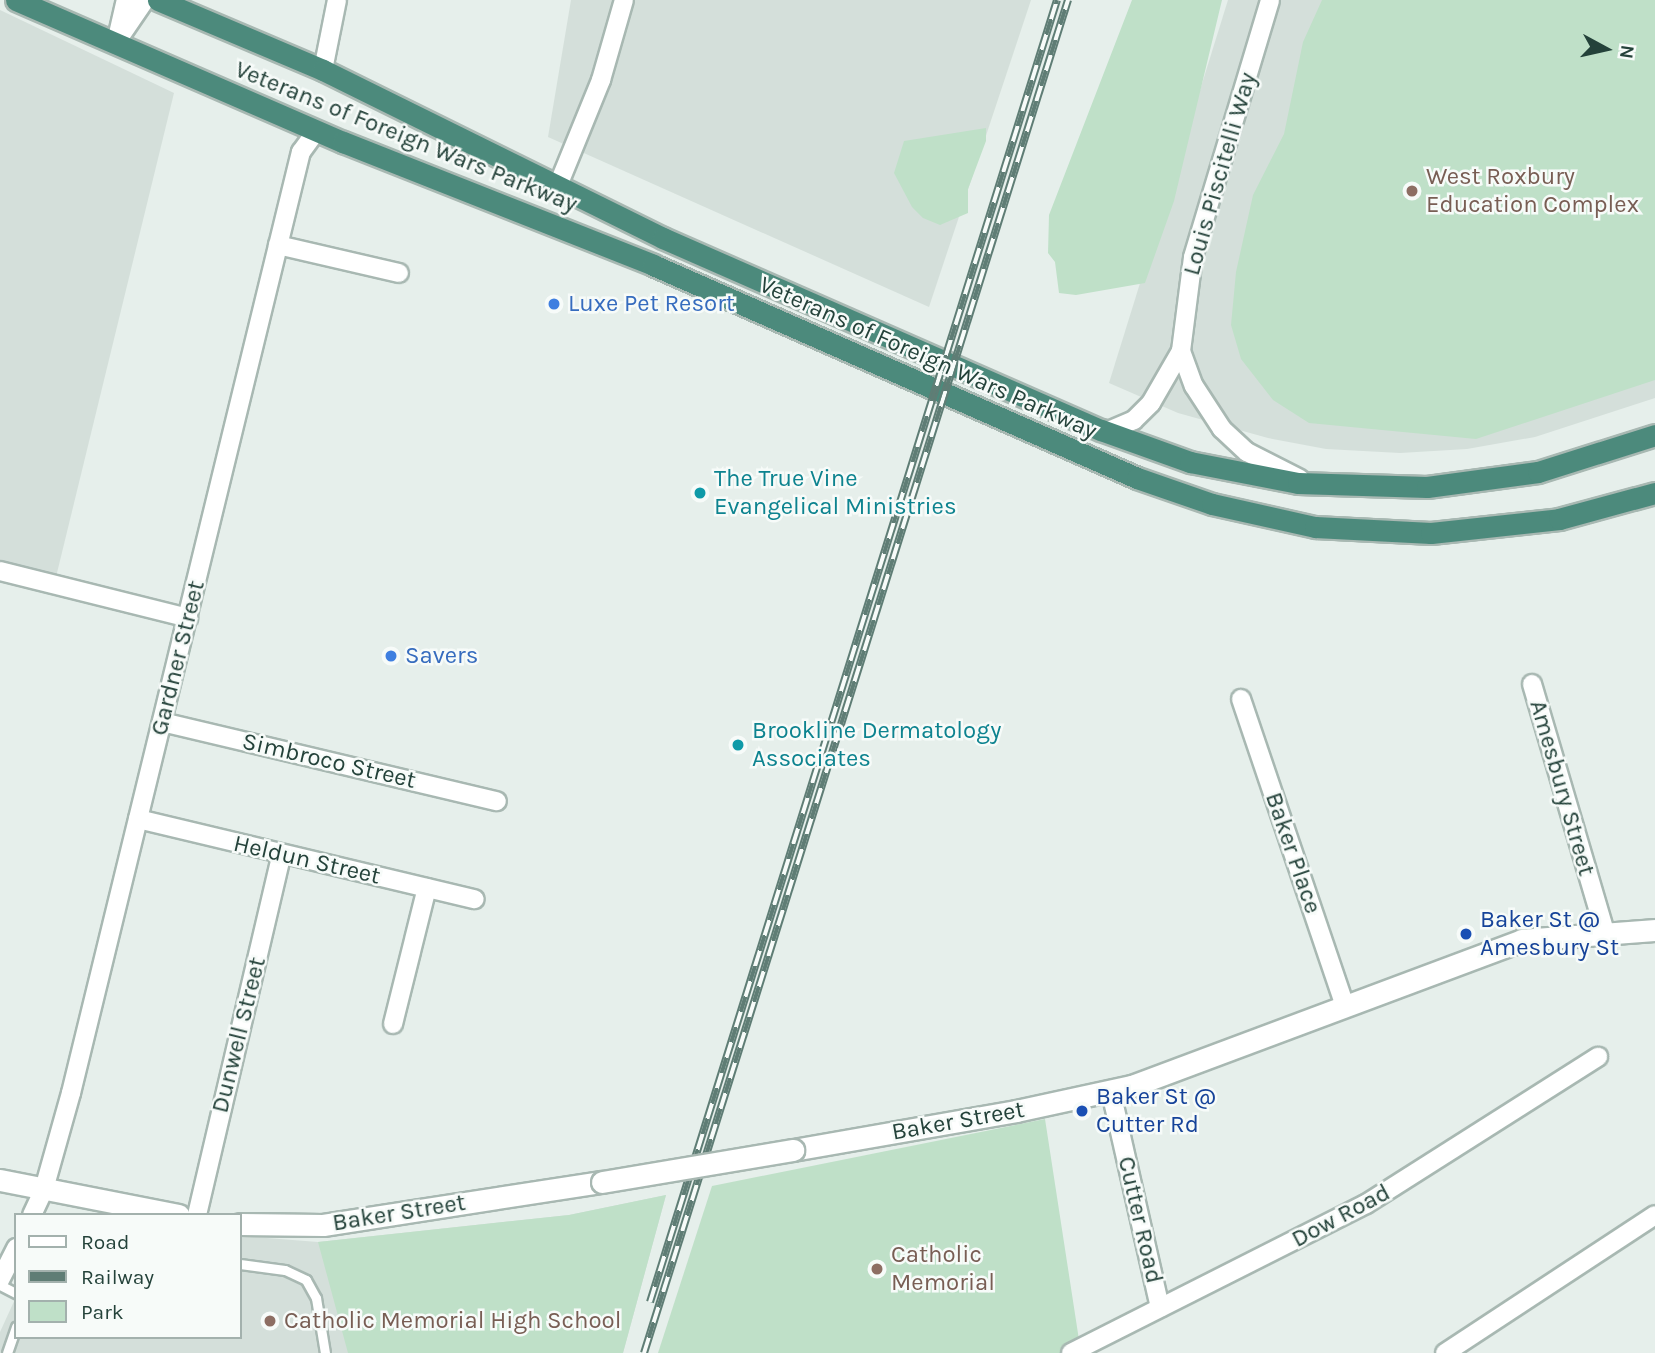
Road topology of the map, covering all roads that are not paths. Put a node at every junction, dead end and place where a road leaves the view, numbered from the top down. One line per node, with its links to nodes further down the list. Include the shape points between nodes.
1 (16, 0): 8 (highway, Veterans of Foreign Wars Parkway)
2 (126, 0): 8 (street)
3 (145, 0): 8 (street)
4 (158, 0): 9 (highway, Veterans of Foreign Wars Parkway)
5 (337, 0): 9 (street)
6 (624, 0): 11 (street, via 601,80)
7 (1270, 0): 14 (street, Louis Piscitelli Way, via 1193,257)
8 (115, 44): 10 (highway, Veterans of Foreign Wars Parkway)
9 (323, 70): 11 (highway, Veterans of Foreign Wars Parkway)
10 (316, 131): 12 (street, Gardner Street, via 301,152); 18 (highway, Veterans of Foreign Wars Parkway, via 653,265 1153,485 1238,512 1354,530 1462,531 1559,519)
11 (557, 188): 15 (highway, Veterans of Foreign Wars Parkway)
12 (278, 245): 13 (street); 20 (street, Gardner Street)
13 (399, 273)
14 (1181, 351): 15 (street, Louis Piscitelli Way, via 1151,403 1134,420); 17 (street, Louis Piscitelli Way, via 1194,386 1222,429 1247,452)
15 (1106, 432): 17 (highway, Veterans of Foreign Wars Parkway, via 1209,467)
16 (1655, 435): 17 (highway, Veterans of Foreign Wars Parkway, via 1561,466 1491,481 1402,488)
17 (1313, 485)
18 (1655, 493)
19 (0, 571): 20 (street)
20 (188, 618): 23 (street, Gardner Street)
21 (1532, 684): 30 (street, Amesbury Street)
22 (1241, 699): 31 (street, Baker Place)
23 (162, 722): 24 (street, Simbroco Street); 25 (street, Gardner Street)
24 (497, 802)
25 (138, 819): 26 (street, Heldun Street); 36 (street, Gardner Street)
26 (281, 856): 27 (street, Heldun Street); 39 (street, Dunwell Street)
27 (427, 888): 28 (street, Heldun Street); 32 (street)
28 (475, 899)
29 (1655, 930): 30 (street, Baker Street)
30 (1605, 932): 31 (street, Baker Street, via 1522,940)
31 (1345, 1006): 34 (street, Baker Street, via 1189,1068)
32 (393, 1024)
33 (1598, 1057): 45 (street, Dow Road, via 1366,1205)
34 (1111, 1092): 41 (street, Baker Street, bridge, via 793,1150 323,1225); 45 (street, Cutter Road)
35 (0, 1180): 36 (street)
36 (44, 1189): 37 (street, Gardner Street); 38 (street)
37 (33, 1213)
38 (169, 1213)
39 (197, 1213)
40 (1655, 1215): 50 (street)
41 (242, 1224)
42 (14, 1252): 44 (street)
43 (242, 1264): 48 (lane, via 285,1270 306,1280 316,1298)
44 (0, 1283)
45 (1160, 1307): 49 (street, Dow Road)
46 (14, 1332): 47 (lane)
47 (7, 1353)
48 (325, 1353)
49 (1071, 1353)
50 (1445, 1353)

